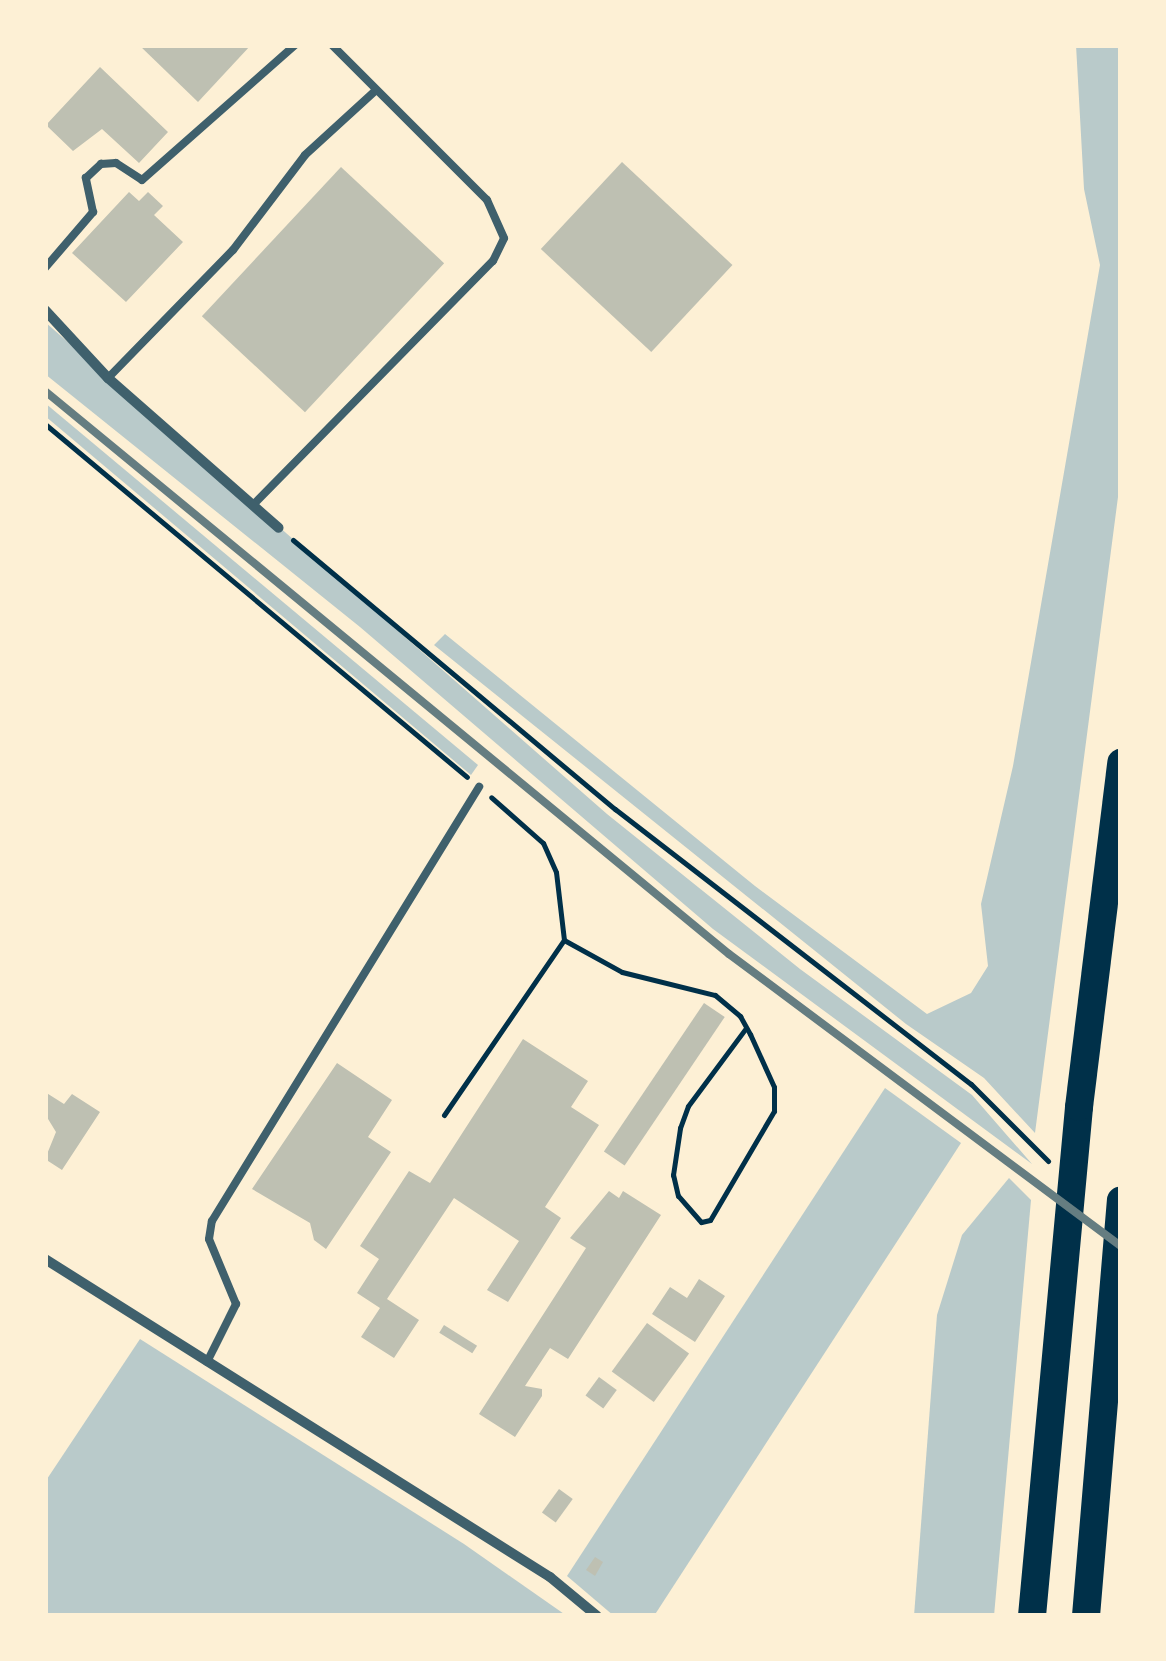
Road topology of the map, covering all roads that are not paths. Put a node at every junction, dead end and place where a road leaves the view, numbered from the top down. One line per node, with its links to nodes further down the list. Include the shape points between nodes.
1 (295, 45): 4 (lane, via 142,180 116,164 102,164 86,178 93,212)
2 (332, 45): 3 (lane)
3 (374, 92): 6 (lane, via 305,155 234,250); 7 (lane, via 488,200 504,238 493,261)
4 (45, 268)
5 (45, 310): 6 (street)
6 (108, 378): 7 (street)
7 (253, 505): 8 (street)
8 (279, 528)
9 (1121, 763): 15 (highway, via 1079,1107)
10 (479, 787): 13 (lane, via 333,1018 320,1056 212,1221 209,1239 236,1304)
11 (1121, 1200): 16 (highway)
12 (45, 1259): 13 (street)
13 (207, 1362): 14 (street, via 550,1578)
14 (597, 1616)
15 (1032, 1616)
16 (1086, 1616)

